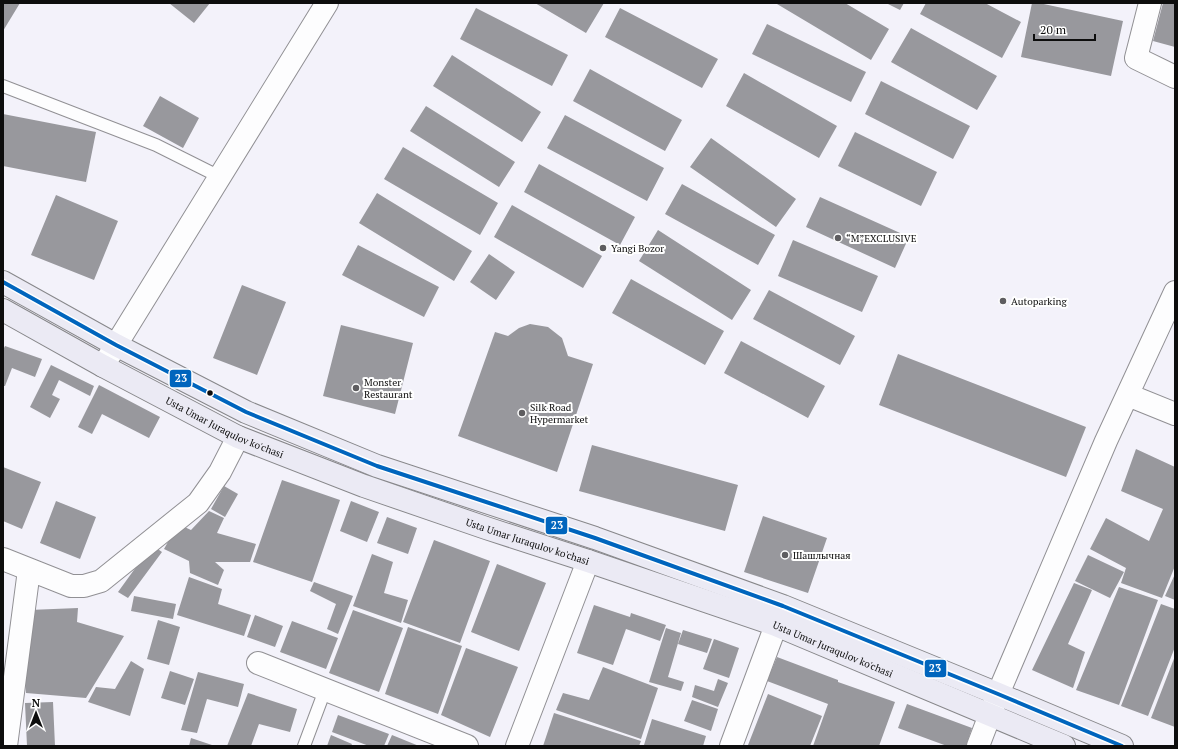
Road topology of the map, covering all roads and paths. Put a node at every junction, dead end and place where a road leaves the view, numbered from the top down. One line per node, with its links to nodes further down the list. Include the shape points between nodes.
1 (327, 3): 5 (street)
2 (1150, 3): 3 (street, via 1136,58)
3 (1175, 77)
4 (3, 86): 5 (lane, via 156,145)
5 (220, 177): 9 (street)
6 (3, 282): 9 (main road, Usta Umar Juraqulov ko'chasi)
7 (1175, 292): 11 (street)
8 (3, 310): 10 (main road, Usta Umar Juraqulov ko'chasi)
9 (116, 345): 10 (street); 20 (main road, Usta Umar Juraqulov ko'chasi, via 246,412 377,466 595,538 783,606)
10 (103, 366): 13 (main road, Usta Umar Juraqulov ko'chasi)
11 (1128, 395): 12 (street); 20 (street)
12 (1175, 414)
13 (238, 437): 15 (main road, Usta Umar Juraqulov ko'chasi, via 364,486); 16 (street, via 220,472 198,503 101,581 84,586 71,586)
14 (3, 559): 16 (street)
15 (588, 561): 17 (main road, Usta Umar Juraqulov ko'chasi); 25 (street)
16 (29, 570): 22 (street)
17 (776, 624): 21 (main road, Usta Umar Juraqulov ko'chasi); 26 (street)
18 (258, 663): 19 (street)
19 (325, 690): 23 (lane); 24 (street)
20 (998, 694): 21 (street); 29 (main road, Usta Umar Juraqulov ko'chasi)
21 (990, 716): 27 (street); 28 (main road, Usta Umar Juraqulov ko'chasi)
22 (6, 746)
23 (304, 746)
24 (467, 746)
25 (517, 746)
26 (731, 746)
27 (978, 746)
28 (1064, 746)
29 (1122, 746)

